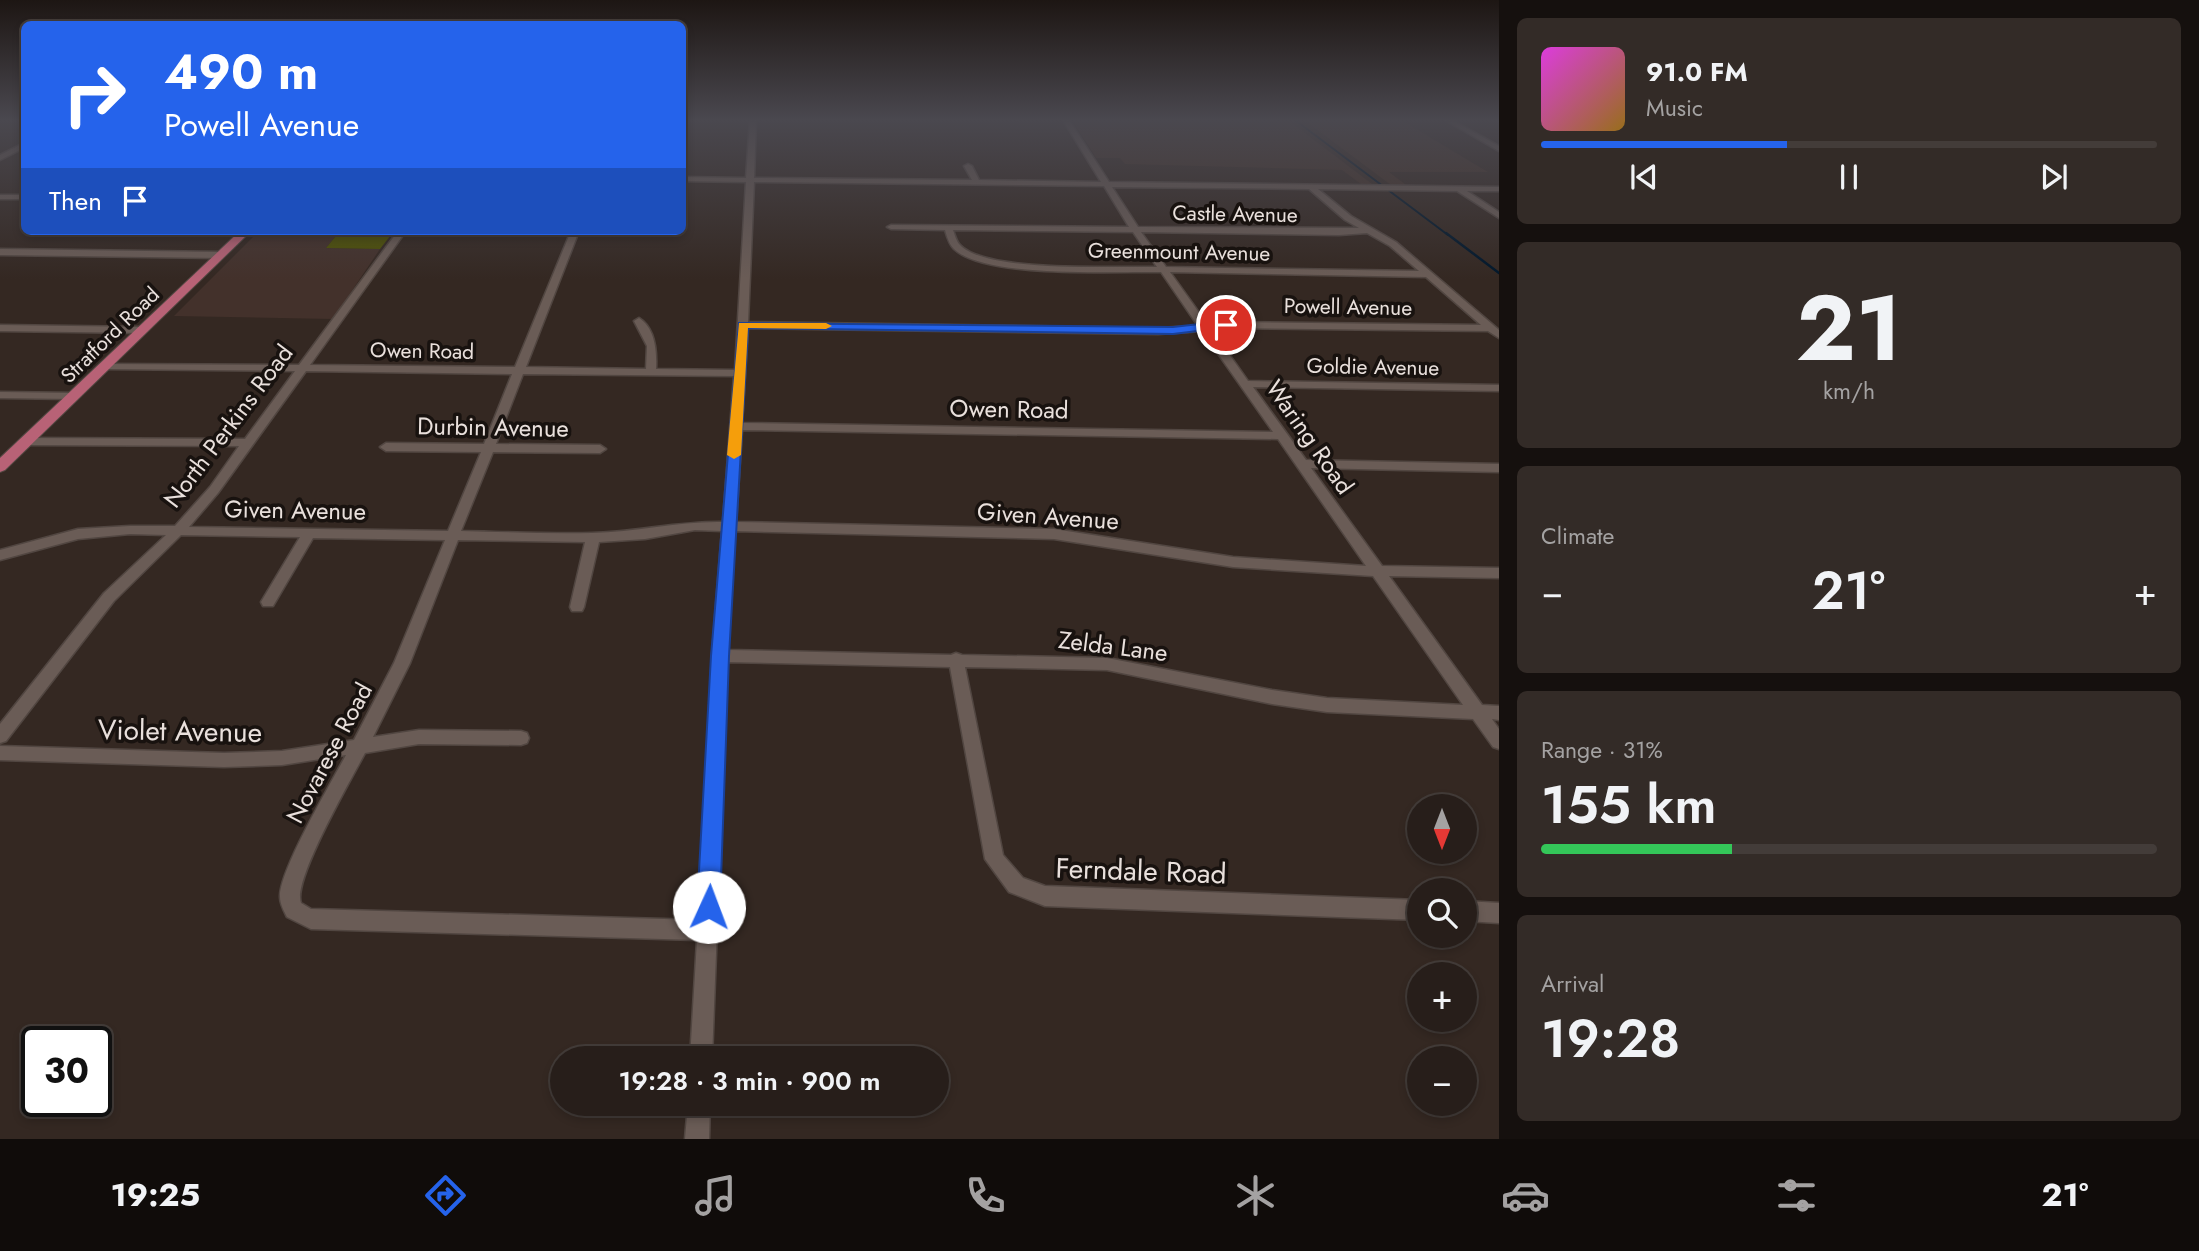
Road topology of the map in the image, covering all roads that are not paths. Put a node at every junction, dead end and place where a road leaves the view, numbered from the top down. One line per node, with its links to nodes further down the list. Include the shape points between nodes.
1 (751, 173): 5 (street)
2 (972, 173): 6 (street)
3 (1098, 173): 7 (street, Waring Road)
4 (686, 179): 5 (street)
5 (751, 180): 6 (street); 26 (street)
6 (977, 183): 7 (street)
7 (1105, 184): 8 (street); 16 (street, Waring Road)
8 (1311, 187): 9 (street); 17 (street)
9 (1459, 189): 10 (street); 13 (street)
10 (1499, 189)
11 (0, 197): 12 (street)
12 (21, 197)
13 (1499, 216)
14 (948, 226): 15 (street, Castle Avenue); 16 (street, Castle Avenue); 23 (street, Greenmount Avenue, via 959,249 1010,266)
15 (891, 227)
16 (1134, 228): 17 (street, Castle Avenue); 23 (street, Waring Road)
17 (1368, 230): 24 (street)
18 (242, 235): 22 (main road, Stratford Road)
19 (399, 235): 32 (street, North Perkins Road)
20 (573, 235): 33 (street, Novarese Road)
21 (0, 252): 22 (street)
22 (221, 255): 29 (main road, Stratford Road)
23 (1165, 270): 24 (street, Greenmount Avenue); 27 (street, Waring Road)
24 (1427, 274): 30 (street)
25 (639, 321): 34 (street, via 652,346)
26 (743, 325): 27 (street, Powell Avenue, via 1158,331); 35 (street)
27 (1204, 327): 30 (street, Powell Avenue); 36 (street, Waring Road)
28 (0, 328): 29 (street)
29 (143, 330): 31 (main road, Stratford Road)
30 (1495, 332)
31 (105, 366): 32 (street, Owen Road); 39 (main road, Stratford Road)
32 (300, 369): 33 (street, Owen Road); 43 (street, North Perkins Road)
33 (520, 371): 34 (street, Owen Road); 45 (street, Novarese Road)
34 (651, 372): 35 (street, Owen Road)
35 (740, 373): 40 (street)
36 (1246, 384): 37 (street, Goldie Avenue); 41 (street, Waring Road)
37 (1499, 388)
38 (0, 395): 39 (street)
39 (74, 396): 42 (main road, Stratford Road)
40 (736, 426): 41 (street, Owen Road); 50 (street)
41 (1282, 436): 47 (street, Waring Road)
42 (27, 441): 43 (street); 48 (main road, Stratford Road)
43 (248, 443): 51 (street, North Perkins Road)
44 (386, 447): 45 (street, Durbin Avenue)
45 (489, 448): 46 (street, Durbin Avenue); 53 (street, Novarese Road)
46 (600, 449)
47 (1302, 464): 49 (street); 56 (street, Waring Road)
48 (0, 467)
49 (1499, 468)
50 (729, 527): 54 (street, Given Avenue, via 695,526); 56 (street, Given Avenue, via 1054,534 1260,565); 60 (street)
51 (178, 531): 52 (street, Given Avenue); 55 (street, Given Avenue, via 78,534); 64 (street, North Perkins Road, via 109,597)
52 (309, 533): 53 (street, Given Avenue); 58 (street)
53 (454, 535): 54 (street, Given Avenue); 67 (street, Novarese Road, via 388,695)
54 (593, 538): 59 (street)
55 (0, 555)
56 (1377, 570): 57 (street, Given Avenue); 62 (street, Waring Road)
57 (1499, 573)
58 (268, 602)
59 (577, 607)
60 (720, 656): 61 (street, Zelda Lane); 72 (street)
61 (956, 659): 62 (street, Zelda Lane, via 1107,664 1327,705); 69 (street, Ferndale Road, via 994,859 1016,885 1045,897)
62 (1478, 712): 63 (street, Zelda Lane); 66 (street, Waring Road)
63 (1499, 713)
64 (0, 736)
65 (521, 738): 67 (street, Violet Avenue, via 419,737)
66 (1499, 742)
67 (359, 746): 68 (street, Violet Avenue, via 282,758 224,760); 72 (street, Novarese Road, via 293,878 291,908 303,917)
68 (0, 753)
69 (1407, 910)
70 (1477, 912): 71 (street)
71 (1499, 913)
72 (708, 930): 73 (street)
73 (702, 1046)
74 (698, 1116): 75 (street)
75 (697, 1139)

